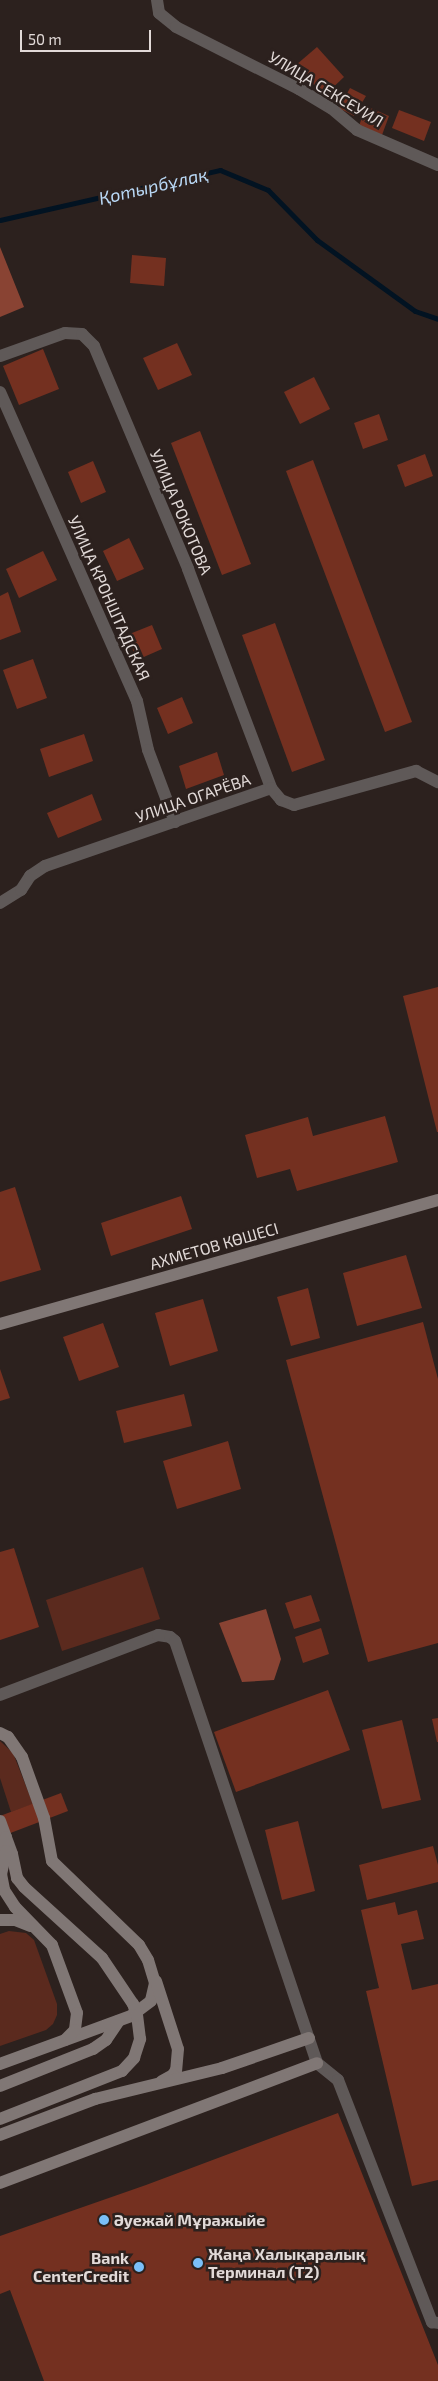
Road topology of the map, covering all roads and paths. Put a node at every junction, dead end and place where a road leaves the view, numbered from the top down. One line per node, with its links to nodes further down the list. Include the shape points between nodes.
1 (157, 0): 2 (street, УЛИЦА СЕКСЕУИЛ, via 159,13 176,26 299,89 331,108 357,130)
2 (438, 165)
3 (0, 356): 6 (street, УЛИЦА РОКОТОВА, via 65,333 82,334 94,346 188,569)
4 (0, 392): 7 (street, УЛИЦА КРОНШТАДСКАЯ, via 137,701 148,750)
5 (436, 776): 6 (street, УЛИЦА ОГАРЁВА, via 416,771 294,805 281,800)
6 (271, 788): 7 (street, УЛИЦА ОГАРЁВА)
7 (175, 822): 8 (street, УЛИЦА ОГАРЁВА, via 45,866 30,876 20,890)
8 (0, 903)
9 (438, 1200): 10 (street, АХМЕТОВ КӨШЕСІ)
10 (0, 1324)
11 (0, 1695): 19 (street, via 158,1635 175,1641)
12 (0, 1733): 17 (street, via 19,1750 25,1764 44,1818 52,1861 139,1945)
13 (0, 1821): 14 (street)
14 (6, 1837): 16 (street, via 2,1885 11,1901); 25 (street, bridge, via 17,1878 102,1958 133,2004 140,2039 134,2058 122,2071)
15 (0, 1920): 16 (street, via 22,1922)
16 (39, 1931): 20 (street, via 56,1953 77,2014 75,2030)
17 (154, 1974): 18 (street, via 155,1990 151,2001 139,2012); 23 (street, via 177,2041 178,2056 173,2074)
18 (119, 2021): 20 (street); 24 (street, via 106,2040 93,2049)
19 (309, 2038): 21 (street); 23 (street, via 222,2068)
20 (62, 2042): 22 (street)
21 (317, 2063): 27 (street); 28 (street, via 338,2080 432,2322)
22 (0, 2064)
23 (153, 2085): 26 (street, via 94,2099)
24 (0, 2086)
25 (0, 2119)
26 (0, 2135)
27 (0, 2183)
28 (438, 2323)

